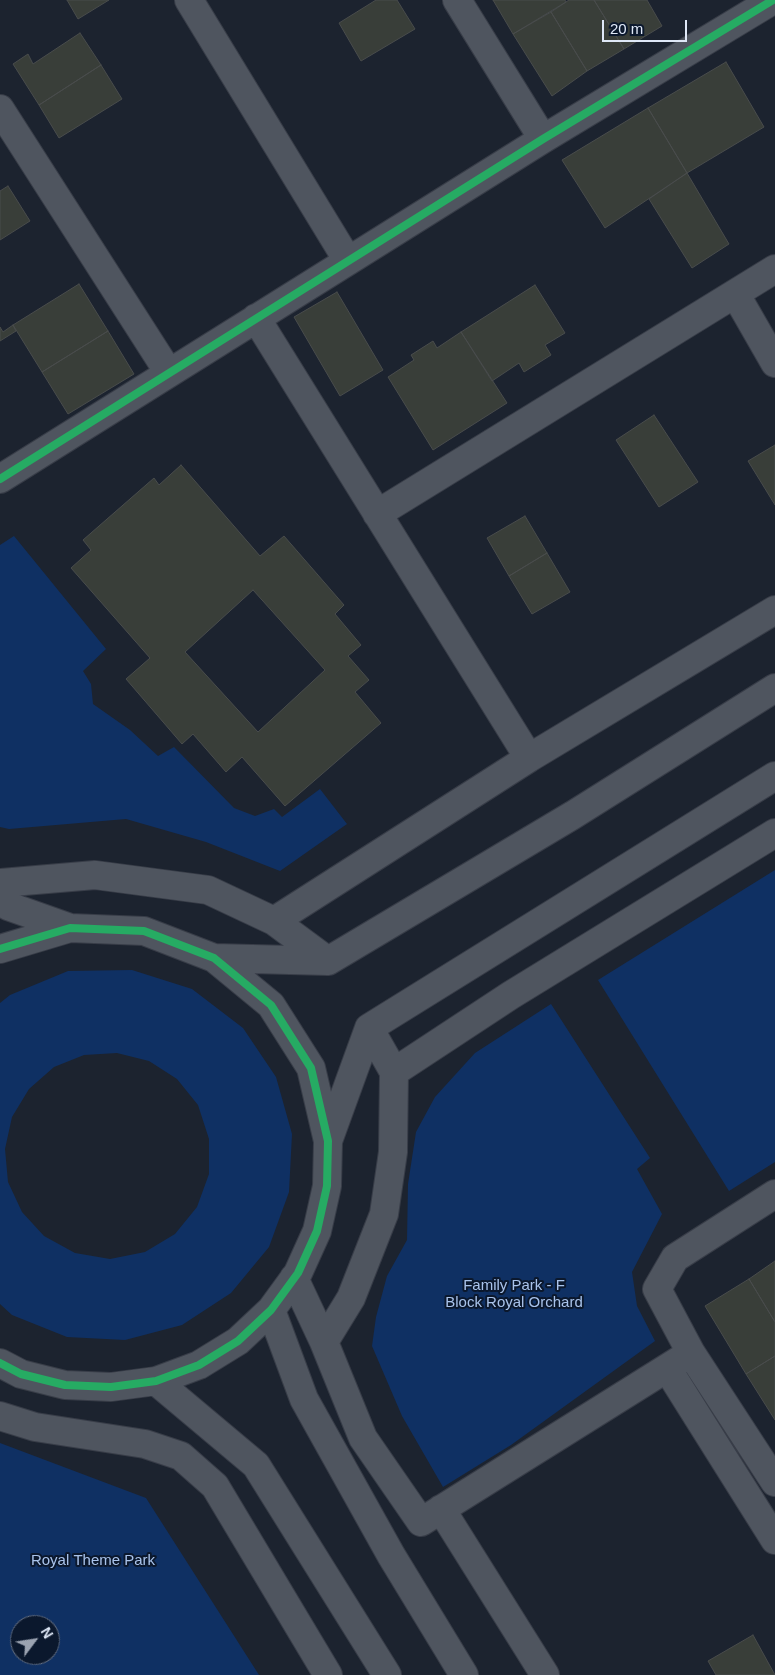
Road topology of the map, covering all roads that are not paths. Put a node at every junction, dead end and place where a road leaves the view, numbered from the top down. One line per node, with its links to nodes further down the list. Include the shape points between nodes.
1 (189, 0): 6 (street)
2 (457, 0): 5 (street)
3 (773, 0): 5 (street)
4 (0, 109): 11 (street)
5 (542, 138): 6 (street)
6 (348, 260): 9 (street)
7 (775, 270): 8 (street)
8 (736, 294): 10 (street); 13 (street)
9 (256, 318): 11 (street); 13 (street)
10 (775, 363)
11 (169, 373): 12 (street)
12 (0, 479)
13 (377, 514): 16 (street)
14 (775, 610): 16 (street)
15 (775, 688): 25 (street, via 573,815)
16 (529, 758): 21 (street)
17 (775, 776): 26 (street)
18 (775, 833): 27 (street, via 511,995)
19 (0, 883): 21 (street, via 96,876 208,890)
20 (0, 901): 22 (street)
21 (274, 921): 25 (street)
22 (70, 928): 23 (street); 24 (street, via 144,931)
23 (0, 949)
24 (214, 958): 25 (street); 28 (street, via 271,1005 311,1068)
25 (328, 961)
26 (369, 1028): 27 (street); 28 (street)
27 (394, 1072): 32 (street, via 393,1152 384,1214 351,1298)
28 (328, 1141): 30 (street, via 327,1186 317,1231)
29 (775, 1194): 33 (street, via 675,1258 657,1290)
30 (294, 1278): 31 (street); 32 (street)
31 (271, 1310): 36 (street, via 238,1341 199,1365); 43 (street, via 304,1399 390,1555)
32 (324, 1342): 39 (street, via 363,1438 415,1514 421,1522)
33 (691, 1353): 35 (street); 38 (street)
34 (0, 1363): 36 (street, via 21,1374 66,1385 111,1387)
35 (668, 1368): 39 (street); 40 (street)
36 (156, 1381): 42 (street, via 256,1465)
37 (0, 1416): 41 (street, via 35,1427 145,1444 181,1456 215,1486)
38 (774, 1478)
39 (441, 1509): 44 (street)
40 (775, 1540)
41 (328, 1675)
42 (386, 1675)
43 (464, 1675)
44 (545, 1675)

